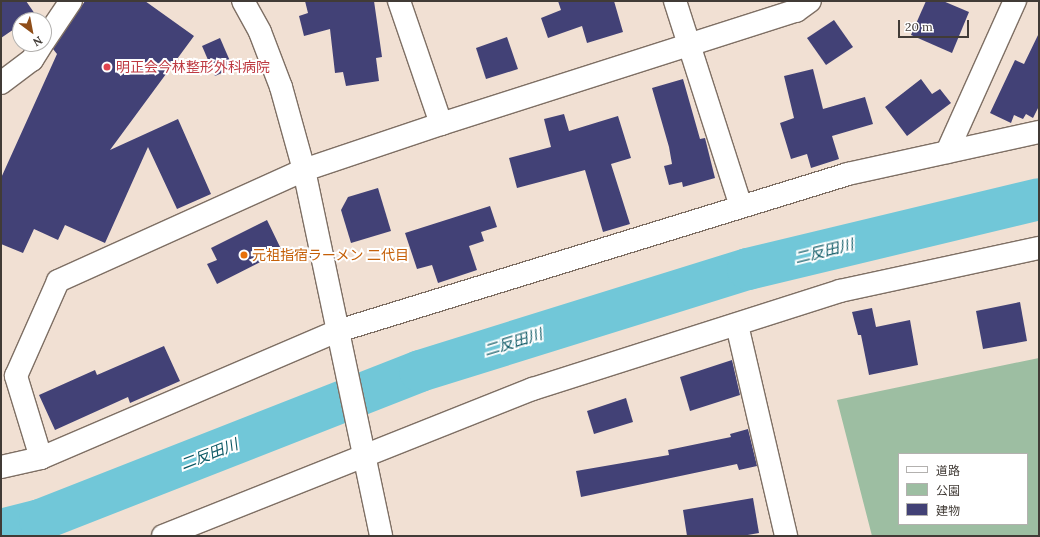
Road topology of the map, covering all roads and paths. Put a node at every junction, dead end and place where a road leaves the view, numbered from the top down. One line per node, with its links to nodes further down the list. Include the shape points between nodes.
1 (71, 1): 7 (street)
2 (242, 1): 14 (street, via 260,32 281,88)
3 (400, 1): 11 (street)
4 (675, 1): 8 (street)
5 (810, 1): 8 (street, via 796,11)
6 (1015, 1): 13 (street)
7 (52, 30)
8 (689, 46): 11 (street); 15 (street)
9 (37, 52): 10 (street, via 32,60)
10 (1, 83)
11 (441, 124): 14 (street)
12 (1039, 132): 13 (street)
13 (947, 152): 15 (street, via 848,174)
14 (304, 170): 18 (street); 19 (street, via 58,281)
15 (741, 206): 18 (street)
16 (1039, 248): 17 (street, via 840,291)
17 (737, 325): 21 (street, via 533,389); 25 (street)
18 (338, 331): 20 (street); 21 (street)
19 (8, 373): 20 (street)
20 (41, 458): 22 (street)
21 (364, 458): 23 (street); 24 (street)
22 (1, 467)
23 (163, 536)
24 (382, 536)
25 (786, 536)

